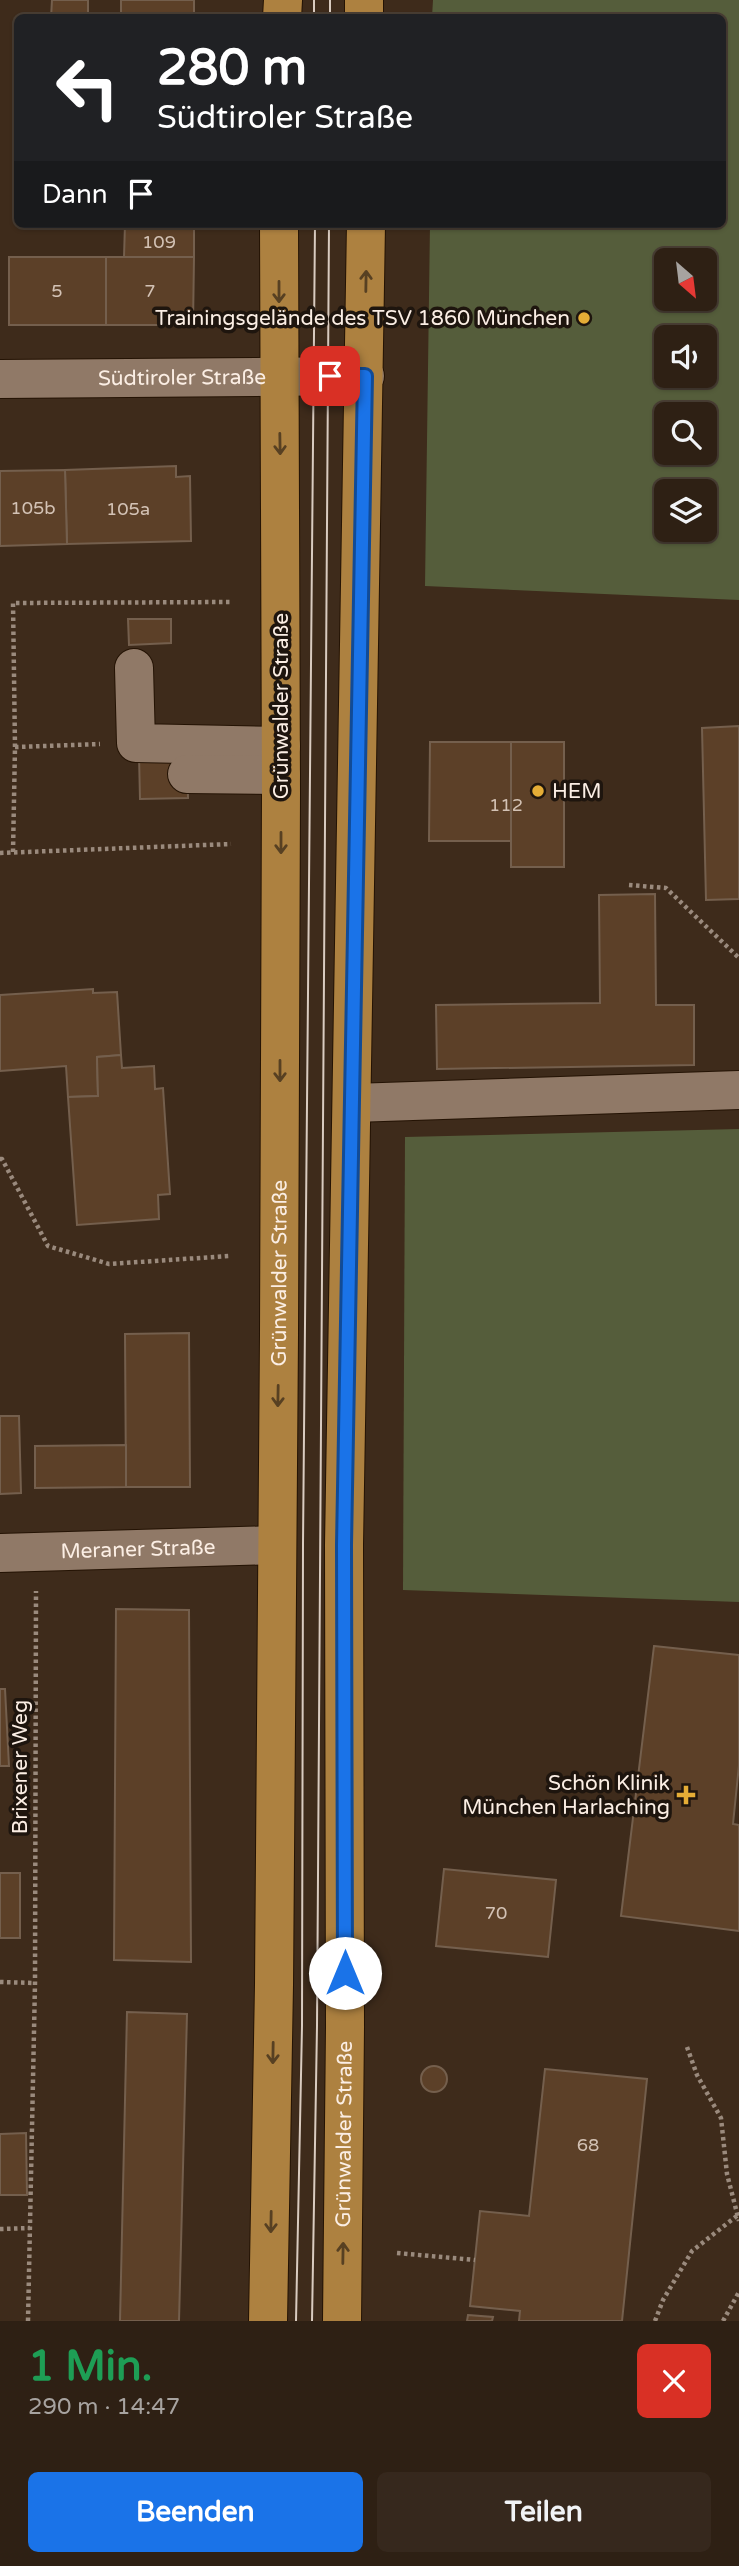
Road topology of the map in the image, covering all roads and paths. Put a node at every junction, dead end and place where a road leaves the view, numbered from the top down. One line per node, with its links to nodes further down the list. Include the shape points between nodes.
1 (279, 228): 3 (main road, Grünwalder Straße, one-way to 3)
2 (366, 228): 4 (main road, Grünwalder Straße, one-way to 2)
3 (279, 376): 4 (street, Südtiroler Straße); 5 (street, Südtiroler Straße); 10 (main road, Grünwalder Straße, one-way to 10)
4 (365, 376): 18 (main road, Grünwalder Straße)
5 (0, 379)
6 (231, 602): 9 (path, via 13,603)
7 (134, 668): 8 (street)
8 (135, 743): 9 (path); 10 (street)
9 (15, 747): 13 (path)
10 (281, 760): 11 (street); 21 (main road, Grünwalder Straße, one-way to 21)
11 (187, 774)
12 (231, 844): 13 (path)
13 (13, 852): 14 (path)
14 (0, 853)
15 (629, 885): 16 (path, via 666,888)
16 (739, 958)
17 (739, 1090): 18 (street)
18 (353, 1103): 34 (main road, Grünwalder Straße, one-way to 18, via 344,1545)
19 (0, 1159): 20 (path, via 48,1246 109,1264)
20 (229, 1256)
21 (276, 1545): 22 (street, Meraner Straße); 33 (main road, Grünwalder Straße, one-way to 33)
22 (18, 1552): 24 (path, Brixener Weg)
23 (0, 1982): 24 (path)
24 (35, 1983): 28 (path, Brixener Weg)
25 (687, 2047): 26 (path, via 721,2118 727,2174)
26 (738, 2217): 35 (path, via 692,2251)
27 (0, 2228): 28 (path)
28 (30, 2228): 32 (path, Brixener Weg)
29 (397, 2253): 30 (path)
30 (474, 2260)
31 (739, 2292): 36 (path)
32 (28, 2321)
33 (268, 2321)
34 (342, 2321)
35 (655, 2321)
36 (723, 2321)

